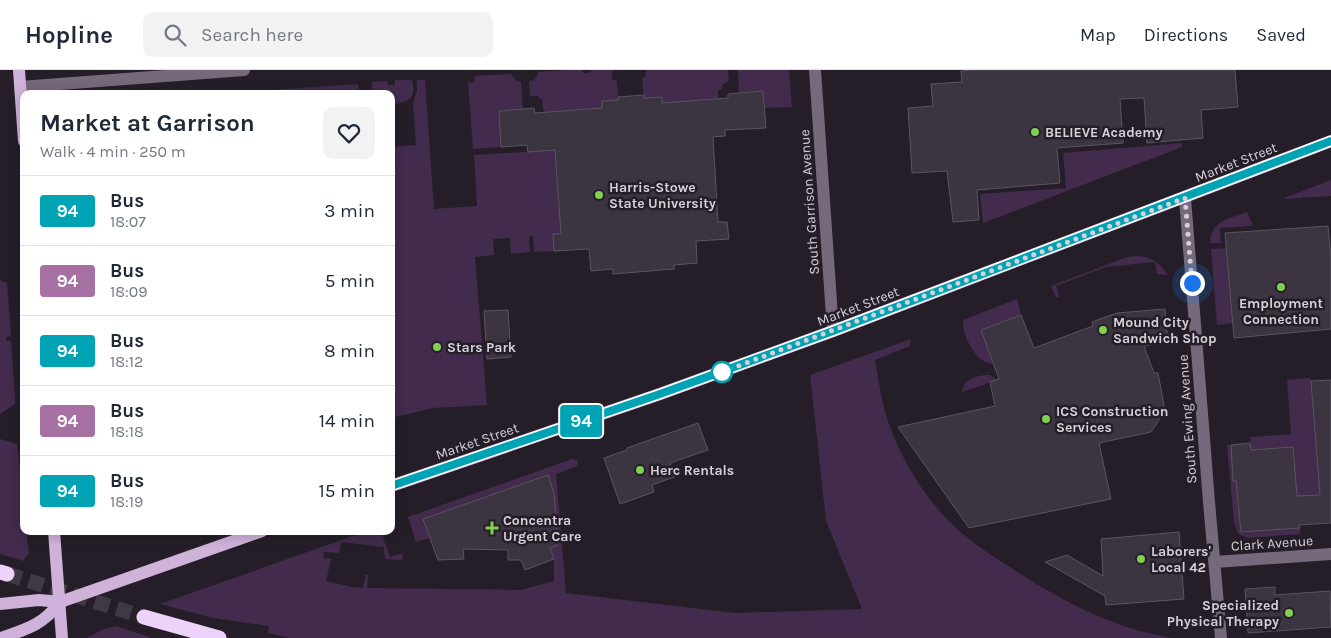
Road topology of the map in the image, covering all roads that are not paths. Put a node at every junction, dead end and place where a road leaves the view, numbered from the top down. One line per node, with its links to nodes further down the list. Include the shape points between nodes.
1 (19, 70): 4 (main road)
2 (244, 70): 4 (street)
3 (814, 70): 8 (street, South Garrison Avenue)
4 (20, 87): 5 (main road)
5 (20, 90)
6 (1331, 141): 7 (main road, Market Street)
7 (1185, 198): 8 (main road, Market Street); 13 (street, South Ewing Avenue)
8 (833, 331): 9 (main road, Market Street)
9 (395, 485)
10 (54, 535): 14 (main road)
11 (251, 535): 14 (main road)
12 (1331, 554): 13 (street, Clark Avenue)
13 (1215, 562): 20 (street, South Ewing Avenue)
14 (60, 602): 15 (main road, via 39,600); 17 (main road, via 51,614 32,628); 18 (main road)
15 (0, 604)
16 (144, 617): 19 (highway)
17 (0, 638)
18 (62, 638)
19 (219, 638)
20 (1221, 638)

